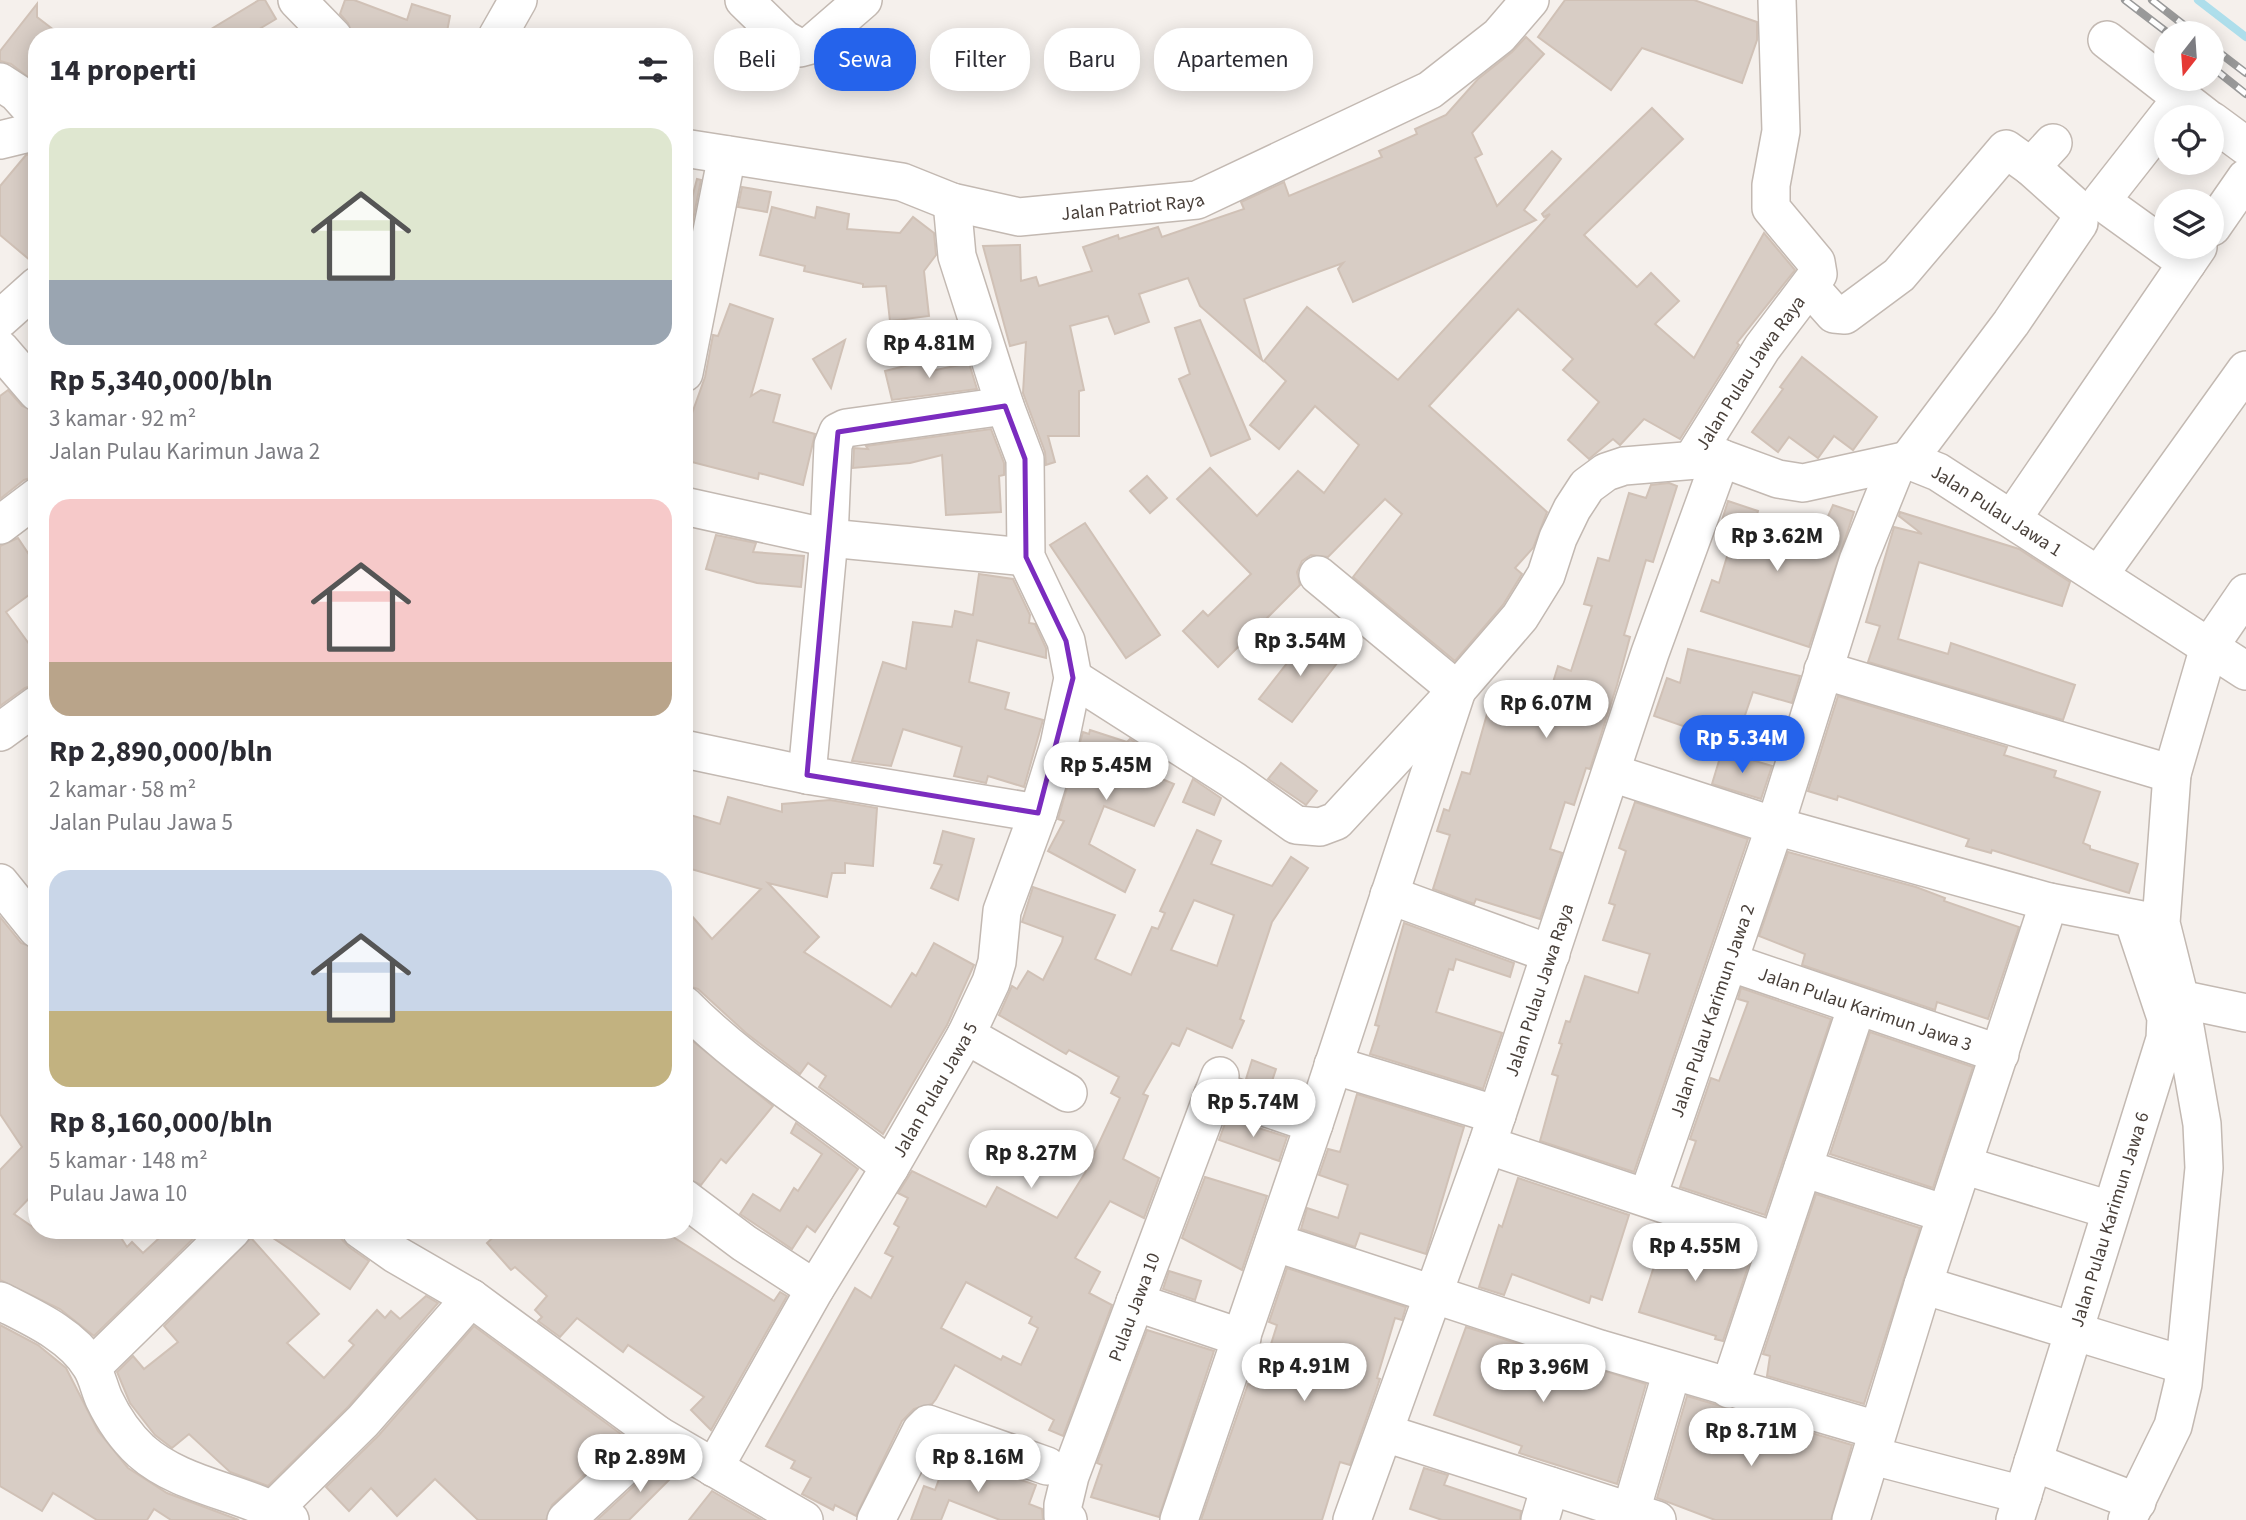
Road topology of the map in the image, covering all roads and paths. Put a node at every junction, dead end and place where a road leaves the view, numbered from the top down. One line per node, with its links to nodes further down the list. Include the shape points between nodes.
1 (297, 0): 7 (street)
2 (517, 0): 8 (street)
3 (744, 0): 4 (street, via 784,39 800,48 811,45)
4 (863, 0)
5 (1530, 0): 21 (street, Jalan Patriot Raya, via 1499,36 1430,90 1197,200 1019,217)
6 (1777, 0): 25 (street, via 1781,131 1771,208 1819,268)
7 (324, 28)
8 (503, 28)
9 (2107, 40): 12 (street)
10 (0, 82): 11 (street)
11 (28, 105)
12 (2190, 105)
13 (2224, 130): 16 (street)
14 (28, 132): 15 (street)
15 (0, 140)
16 (2246, 146)
17 (2154, 148): 23 (street, via 2101,201)
18 (693, 149): 19 (street, Jalan Patriot Raya)
19 (727, 155): 21 (street, Jalan Patriot Raya, via 902,182); 28 (street)
20 (2246, 178): 22 (street)
21 (952, 202): 32 (street, via 957,257)
22 (2224, 210)
23 (2154, 232)
24 (2190, 259): 37 (street)
25 (1810, 287): 33 (street, Jalan Pulau Jawa Raya, via 1762,348); 34 (street, Jalan Pulau Karimun Jawa 2, via 1834,314 1845,316 1899,275 2006,149 2042,155 2079,210 2079,223 2011,323)
26 (28, 294): 27 (street)
27 (0, 319)
28 (693, 329)
29 (0, 349): 31 (street)
30 (2246, 370): 42 (street)
31 (28, 382)
32 (1005, 406): 39 (street, via 838,432 833,445); 40 (street, via 1026,458)
33 (1707, 459): 34 (street, via 1803,483); 48 (street, via 1624,466 1587,486 1531,600); 52 (street, Jalan Pulau Jawa Raya)
34 (1903, 462): 37 (street, Jalan Pulau Jawa 1, via 1938,471); 45 (street, Jalan Pulau Karimun Jawa 2, via 1858,561)
35 (28, 504): 38 (street)
36 (693, 508): 39 (street)
37 (2012, 519): 42 (street, Jalan Pulau Jawa 1)
38 (0, 525)
39 (829, 538): 40 (street); 54 (street)
40 (1026, 556): 47 (street, via 1066,641)
41 (1318, 575): 48 (street)
42 (2099, 575): 44 (street, Jalan Pulau Jawa 1)
43 (2246, 593): 44 (street)
44 (2209, 647): 46 (street, Jalan Pulau Jawa 1); 53 (street)
45 (1823, 670): 53 (street); 56 (street, Jalan Pulau Karimun Jawa 2)
46 (2246, 671)
47 (1073, 678): 48 (street, via 1306,827 1336,821); 55 (street, Jalan Pulau Jawa 5)
48 (1457, 690): 58 (street)
49 (28, 712): 50 (street)
50 (0, 732)
51 (693, 751): 54 (street)
52 (1612, 772): 56 (street); 62 (street, Jalan Pulau Jawa Raya)
53 (2172, 774): 61 (street)
54 (807, 775): 55 (street)
55 (1038, 813): 68 (street, Jalan Pulau Jawa 5, via 1002,911 991,982)
56 (1775, 826): 59 (street); 63 (street, Jalan Pulau Karimun Jawa 2)
57 (0, 883): 60 (street)
58 (1389, 895): 62 (street); 70 (street)
59 (2049, 902): 61 (street); 69 (street)
60 (28, 918)
61 (2147, 921): 64 (street); 79 (street, Jalan Pulau Karimun Jawa 6, via 2166,1018 2165,1039)
62 (1551, 954): 73 (street, Jalan Pulau Jawa Raya)
63 (1728, 962): 65 (street, Jalan Pulau Karimun Jawa 3); 77 (street, Jalan Pulau Karimun Jawa 2)
64 (2180, 999): 67 (street); 93 (street, via 2202,1124 2204,1168)
65 (1857, 1006): 69 (street, Jalan Pulau Karimun Jawa 3); 76 (street)
66 (693, 1012): 75 (street, via 743,1058)
67 (2246, 1013)
68 (966, 1035): 71 (street); 75 (street, Jalan Pulau Jawa 5)
69 (2000, 1054): 74 (street)
70 (1333, 1065): 72 (street); 73 (street)
71 (1068, 1093)
72 (1314, 1124): 84 (street); 89 (street, Pulau Jawa 10, via 1226,1094 1217,1085)
73 (1492, 1130): 77 (street); 87 (street, Jalan Pulau Jawa Raya)
74 (1964, 1165): 79 (street); 80 (street)
75 (890, 1167): 86 (street, Jalan Pulau Jawa 5)
76 (1803, 1168): 80 (street); 83 (street)
77 (1648, 1196): 83 (street)
78 (693, 1205): 86 (street)
79 (2109, 1210): 91 (street, Jalan Pulau Karimun Jawa 6)
80 (1945, 1214): 85 (street)
81 (223, 1239): 94 (street)
82 (376, 1239): 88 (street)
83 (1778, 1241): 96 (street)
84 (1275, 1242): 87 (street); 92 (street)
85 (1923, 1285): 91 (street); 99 (street)
86 (815, 1289): 101 (street, Jalan Pulau Jawa 5)
87 (1435, 1296): 95 (street); 97 (street, Jalan Pulau Jawa Raya)
88 (471, 1298): 98 (street); 105 (street)
89 (1135, 1302): 92 (street); 110 (street, Pulau Jawa 10, via 1069,1476 1063,1505)
90 (5, 1315): 94 (street, via 79,1349)
91 (2073, 1331): 93 (street); 102 (street, Jalan Pulau Karimun Jawa 6)
92 (1242, 1338): 111 (street)
93 (2184, 1365): 104 (street, via 2173,1426)
94 (92, 1367): 105 (street, via 104,1399 124,1433 142,1452 175,1473)
95 (1671, 1371): 96 (street); 106 (street)
96 (1729, 1389): 99 (street)
97 (1385, 1433): 103 (street); 112 (street, Jalan Pulau Jawa Raya)
98 (658, 1435): 101 (street); 107 (street)
99 (1875, 1443): 102 (street); 113 (street)
100 (1047, 1466): 109 (street, via 928,1424)
101 (714, 1468): 108 (street)
102 (2023, 1492): 104 (street)
103 (1545, 1503): 106 (street)
104 (2132, 1511)
105 (282, 1515)
106 (1644, 1516)
107 (566, 1520)
108 (804, 1520)
109 (876, 1520)
110 (1068, 1520)
111 (1179, 1520)
112 (1352, 1520)
113 (1851, 1520)

